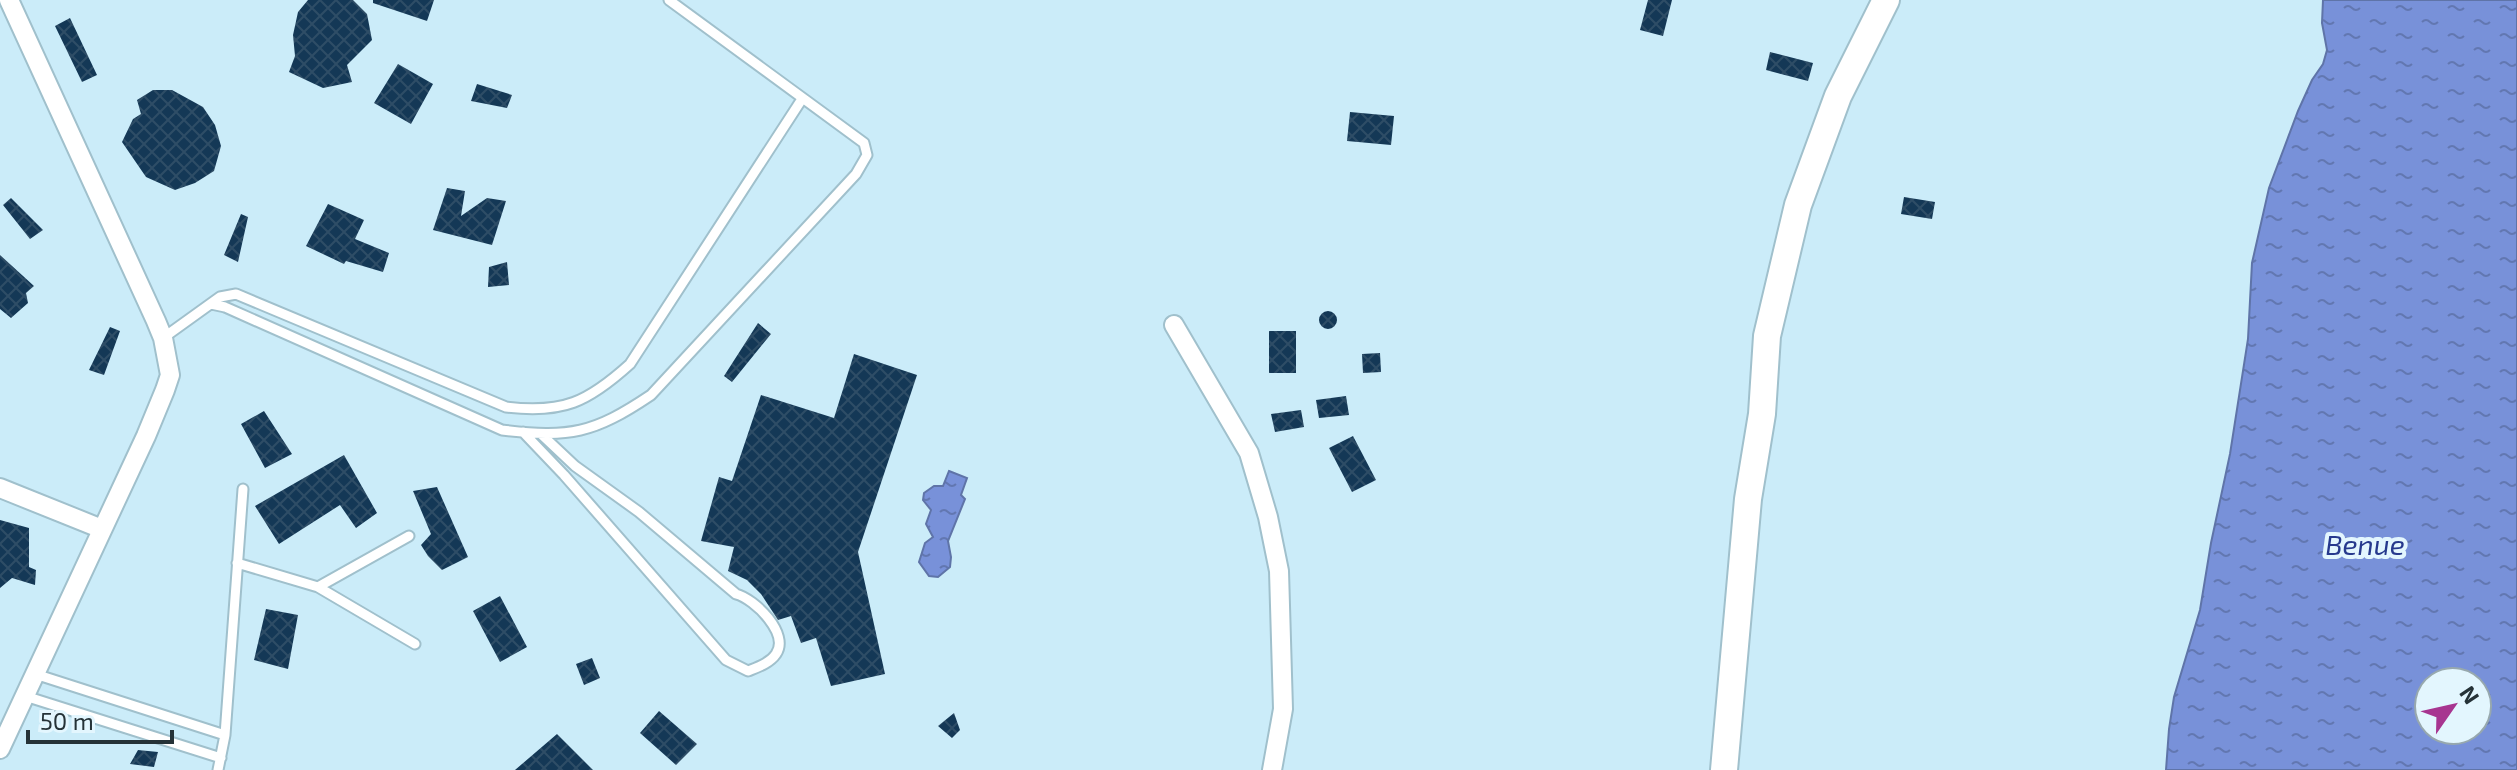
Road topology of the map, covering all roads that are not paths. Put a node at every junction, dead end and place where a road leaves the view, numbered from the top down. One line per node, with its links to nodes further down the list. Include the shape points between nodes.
1 (9, 0): 9 (street)
2 (669, 0): 4 (lane)
3 (1886, 0): 26 (main road, via 1838,96 1798,205 1767,336)
4 (802, 99): 5 (lane, via 630,364 602,389 573,404 536,411 506,407); 11 (lane, via 864,143 867,155 856,174 651,395 618,418 583,431)
5 (229, 294): 6 (lane); 7 (lane)
6 (211, 304): 7 (lane); 9 (lane)
7 (225, 307): 10 (lane, via 502,430)
8 (1174, 325): 25 (street, via 1249,453 1268,517 1279,571 1283,709)
9 (163, 338): 14 (street, via 170,375)
10 (523, 432): 11 (lane); 11 (lane, via 726,660 748,671 775,656 777,630 757,606)
11 (541, 434)
12 (0, 488): 14 (street)
13 (243, 489): 16 (lane)
14 (102, 529): 19 (street)
15 (409, 536): 17 (lane)
16 (237, 563): 17 (lane); 21 (lane)
17 (318, 587): 18 (lane)
18 (415, 644)
19 (35, 674): 20 (street); 21 (lane)
20 (25, 696): 22 (street); 23 (lane)
21 (225, 735): 23 (lane)
22 (0, 749)
23 (221, 758): 24 (lane)
24 (218, 770)
25 (1272, 770)
26 (1724, 770)

